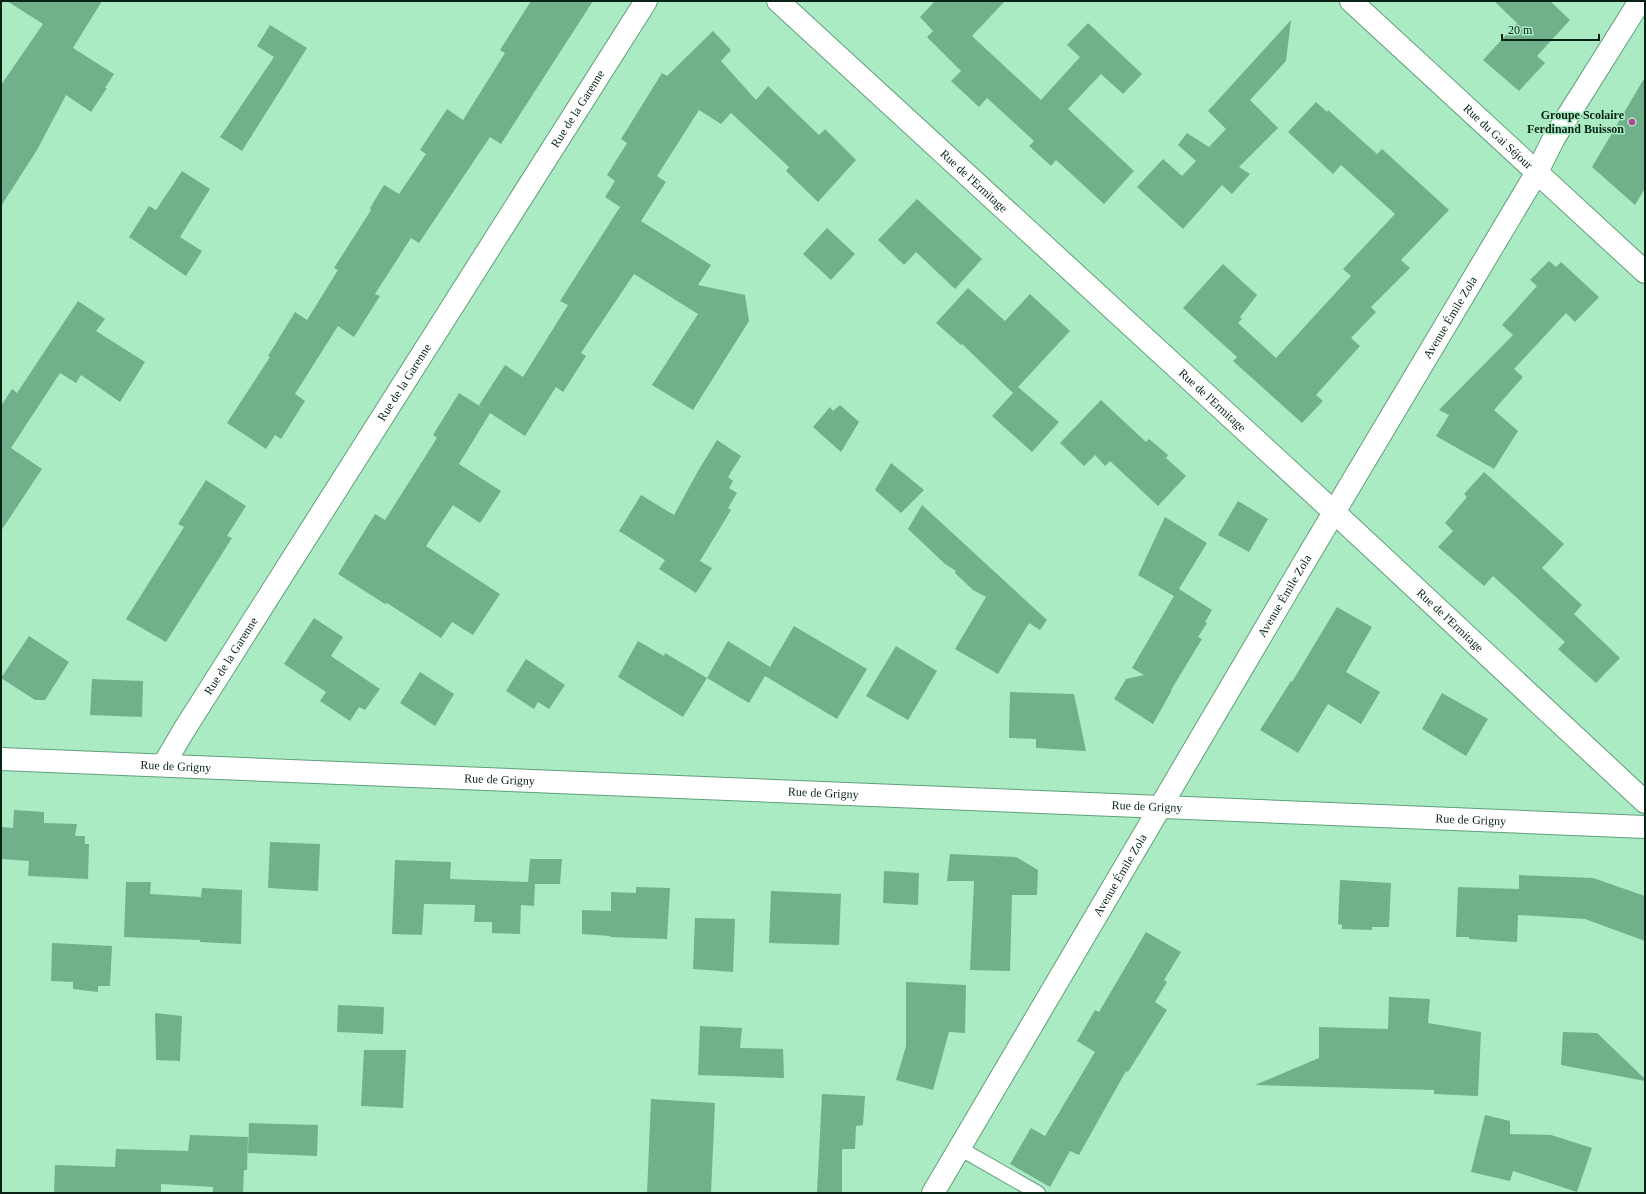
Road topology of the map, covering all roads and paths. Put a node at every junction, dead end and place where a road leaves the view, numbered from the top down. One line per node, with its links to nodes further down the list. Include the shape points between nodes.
1 (646, 1): 9 (street, Rue de la Garenne)
2 (778, 1): 7 (street, Rue de l'Ermitage)
3 (1351, 1): 5 (street, Rue du Gai Séjour)
4 (1640, 1): 5 (street, Avenue Émile Zola, via 1554,138)
5 (1537, 172): 6 (street, Rue du Gai Séjour); 7 (street, Avenue Émile Zola)
6 (1645, 272)
7 (1334, 512): 10 (street, Rue de l'Ermitage); 11 (street, Avenue Émile Zola)
8 (1, 759): 9 (street, Rue de Grigny)
9 (164, 764): 11 (street, Rue de Grigny)
10 (1645, 802)
11 (1160, 806): 12 (street, Rue de Grigny); 13 (street, Avenue Émile Zola)
12 (1645, 827)
13 (959, 1148): 14 (street, Avenue Émile Zola); 15 (lane)
14 (933, 1193)
15 (1038, 1193)

